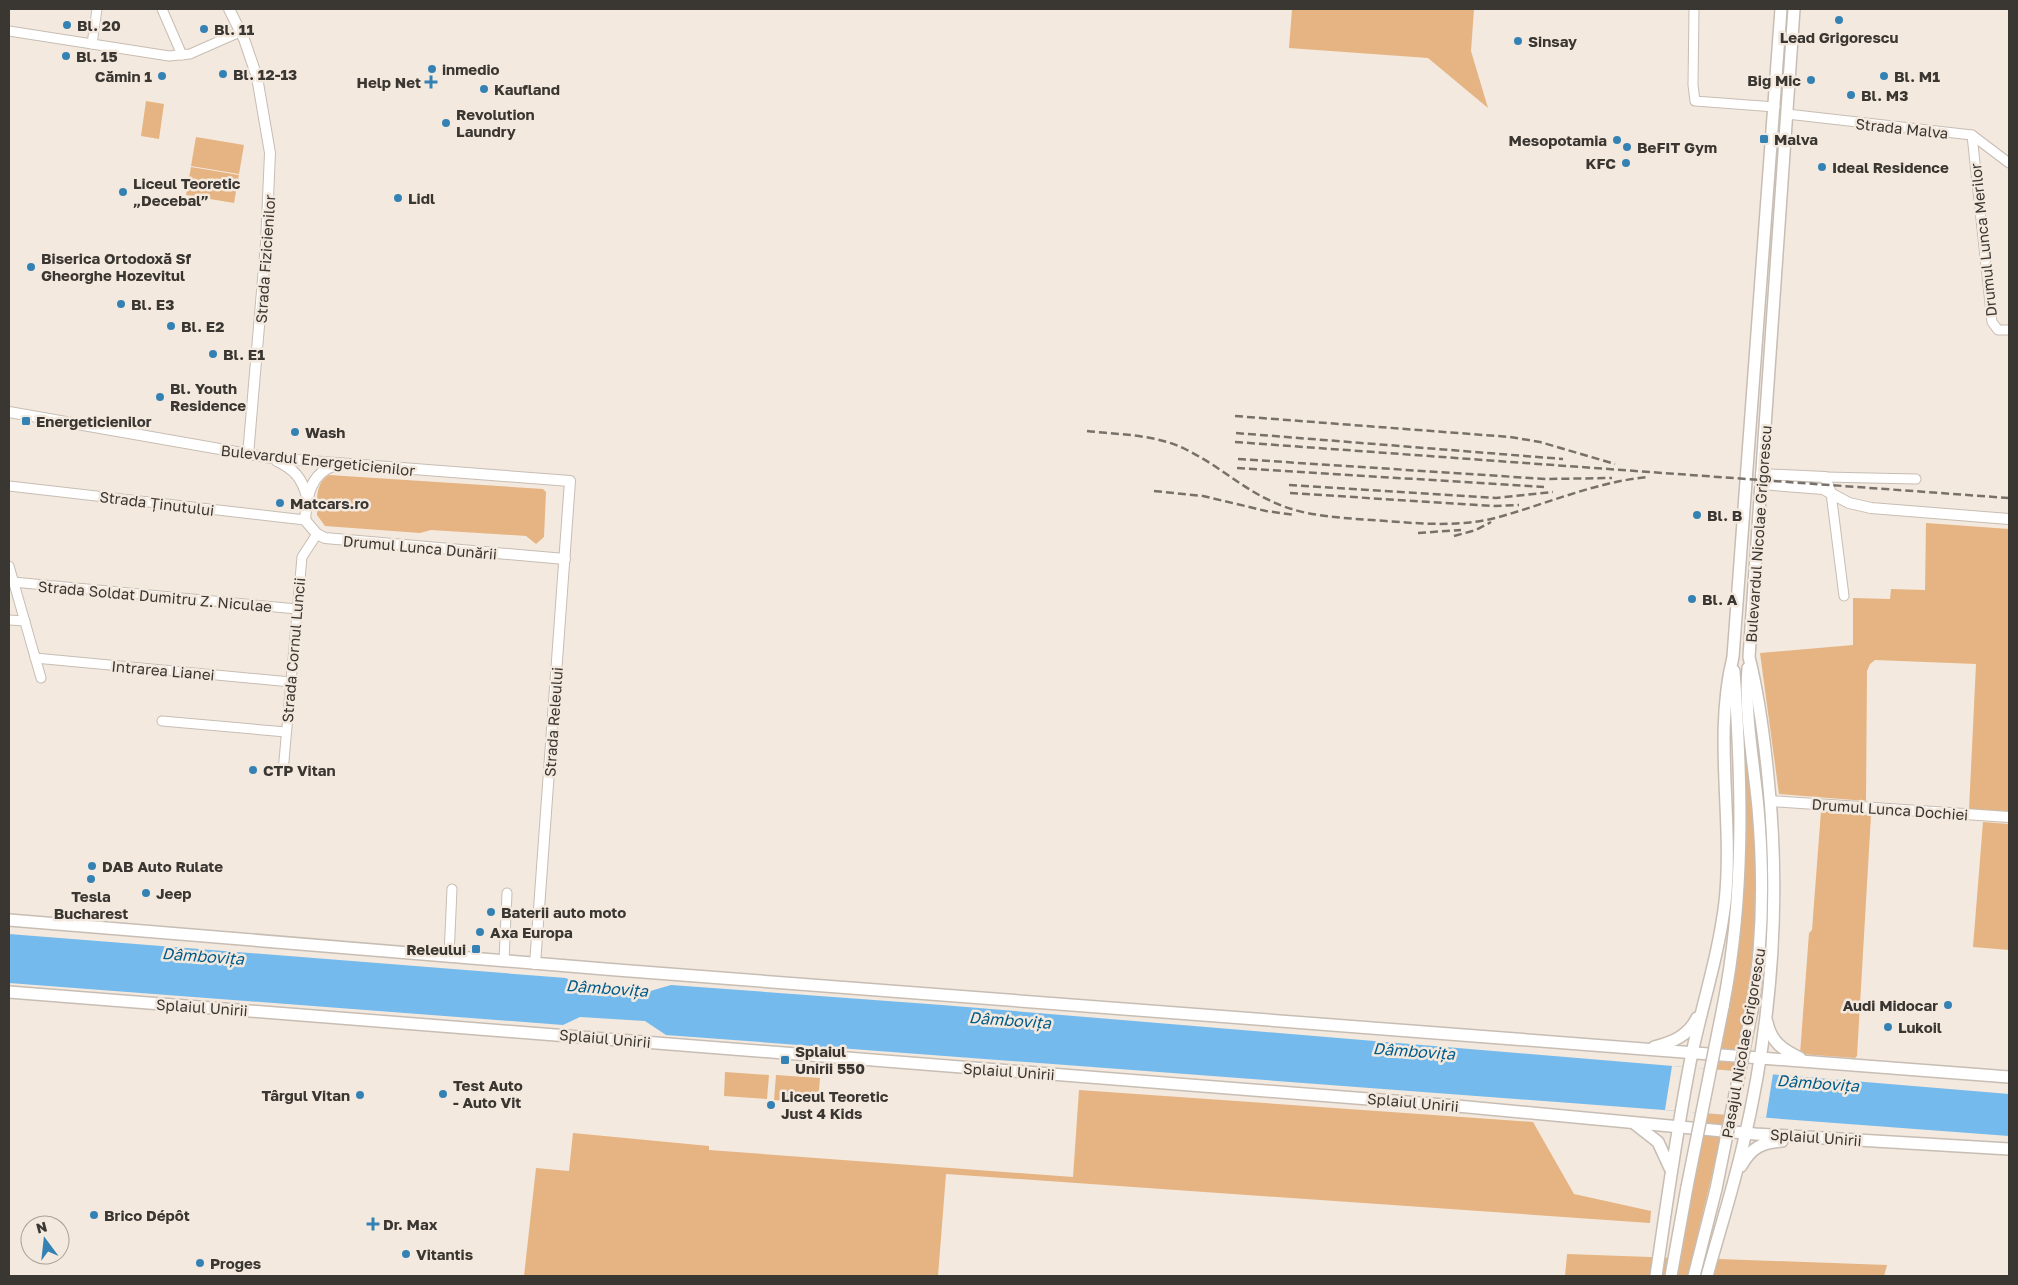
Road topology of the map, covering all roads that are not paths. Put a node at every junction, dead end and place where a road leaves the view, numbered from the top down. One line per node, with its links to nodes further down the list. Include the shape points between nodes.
1 (97, 9): 9 (street)
2 (162, 9): 10 (street)
3 (229, 9): 8 (street, Strada Fizicienilor)
4 (1694, 9): 11 (street, via 1695,101)
5 (1782, 9): 11 (main road, Bulevardul Nicolae Grigorescu)
6 (1794, 9): 12 (main road, Bulevardul Nicolae Grigorescu)
7 (9, 32): 9 (street)
8 (240, 32): 10 (street); 17 (street, Strada Fizicienilor, via 266,101 273,144)
9 (92, 44): 10 (street, via 169,56)
10 (186, 54)
11 (1774, 107): 12 (main road); 38 (main road, Bulevardul Nicolae Grigorescu)
12 (1787, 114): 13 (street, Strada Malva); 21 (main road, Bulevardul Nicolae Grigorescu)
13 (1972, 135): 14 (street); 15 (street, Drumul Lunca Merilor, via 1992,322 1998,330)
14 (2009, 163)
15 (2009, 330)
16 (9, 412): 17 (street, Bulevardul Energeticienilor)
17 (248, 455): 18 (street, Bulevardul Energeticienilor)
18 (271, 458): 19 (street, Bulevardul Energeticienilor); 26 (street, via 294,471)
19 (341, 464): 23 (street, Bulevardul Energeticienilor); 26 (street, via 317,477)
20 (1825, 477): 21 (street); 22 (street); 25 (street)
21 (1761, 479): 25 (street); 39 (main road, Bulevardul Nicolae Grigorescu)
22 (1916, 480)
23 (570, 481): 30 (street, Strada Releului)
24 (9, 486): 28 (street, Strada Ținutului)
25 (1831, 494): 27 (street, via 1870,508); 34 (street)
26 (307, 497): 28 (street)
27 (2009, 519)
28 (305, 520): 29 (street)
29 (318, 534): 30 (street, Drumul Lunca Dunării, via 334,540); 35 (street, Strada Cornul Luncii, via 302,557)
30 (564, 560): 53 (street, Strada Releului)
31 (9, 566): 32 (street)
32 (13, 582): 33 (street); 35 (street, Strada Soldat Dumitru Z. Niculae)
33 (13, 595): 37 (street)
34 (1844, 596)
35 (297, 609): 42 (street, Strada Cornul Luncii)
36 (9, 620): 37 (street)
37 (24, 621): 40 (street)
38 (1733, 657): 55 (main road, Bulevardul Nicolae Grigorescu, via 1724,718 1728,837 1726,887 1718,947); 70 (main road, Pasajul Nicolae Grigorescu, bridge, via 1740,871 1735,937)
39 (1749, 657): 46 (main road, Bulevardul Nicolae Grigorescu, via 1759,702); 71 (main road, Pasajul Nicolae Grigorescu, bridge, via 1748,694 1762,889 1760,954 1716,1189)
40 (36, 658): 41 (street); 42 (street, Intrarea Lianei)
41 (41, 678)
42 (291, 682): 44 (street, Strada Cornul Luncii)
43 (162, 722): 44 (street)
44 (286, 732): 45 (street, Strada Cornul Luncii)
45 (282, 772)
46 (1770, 801): 47 (street, Drumul Lunca Dochiei); 56 (main road, Bulevardul Nicolae Grigorescu, via 1775,918)
47 (2009, 817)
48 (452, 889): 51 (street)
49 (507, 893): 52 (street)
50 (9, 920): 51 (main road)
51 (448, 956): 52 (main road)
52 (504, 961): 53 (main road)
53 (536, 964): 57 (main road)
54 (9, 992): 62 (main road, Splaiul Unirii)
55 (1705, 1003): 57 (main road, via 1687,1033); 58 (main road, Bulevardul Nicolae Grigorescu)
56 (1766, 1017): 59 (main road, Bulevardul Nicolae Grigorescu); 60 (main road, via 1775,1042)
57 (1647, 1049): 58 (main road)
58 (1693, 1052): 59 (main road); 63 (main road, Bulevardul Nicolae Grigorescu)
59 (1760, 1058): 60 (main road); 64 (main road, Bulevardul Nicolae Grigorescu)
60 (1806, 1061): 61 (main road)
61 (2009, 1077)
62 (1633, 1122): 63 (main road, Splaiul Unirii); 67 (main road, via 1658,1142)
63 (1678, 1127): 64 (main road, Splaiul Unirii); 67 (main road, Bulevardul Nicolae Grigorescu)
64 (1746, 1133): 65 (main road, Splaiul Unirii); 68 (main road, Bulevardul Nicolae Grigorescu)
65 (1811, 1137): 66 (main road, Splaiul Unirii); 68 (main road, via 1758,1146)
66 (2009, 1150)
67 (1671, 1172): 69 (main road, Bulevardul Nicolae Grigorescu)
68 (1735, 1177): 72 (main road)
69 (1656, 1276)
70 (1671, 1276)
71 (1694, 1276)
72 (1707, 1276)

